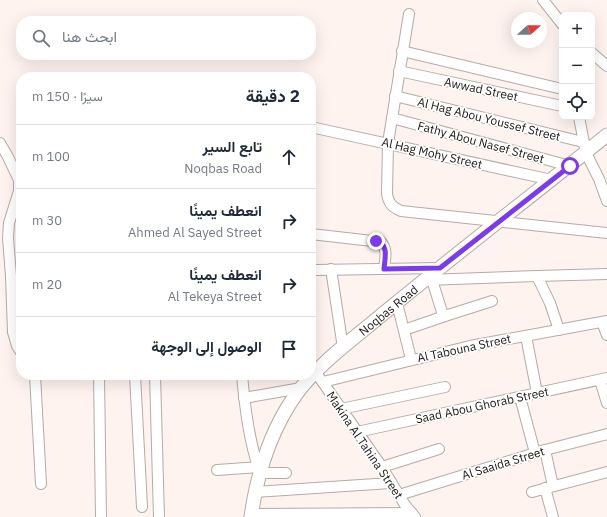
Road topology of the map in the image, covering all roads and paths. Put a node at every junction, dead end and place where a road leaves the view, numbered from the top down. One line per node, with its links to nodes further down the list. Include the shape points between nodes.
1 (544, 0): 3 (street)
2 (408, 14): 4 (street)
3 (559, 20)
4 (402, 51): 7 (street); 8 (street)
5 (595, 56): 6 (street)
6 (607, 66)
7 (399, 72): 9 (street); 10 (street, Awwad Street)
8 (559, 88)
9 (395, 96): 11 (street); 17 (street, Al Hag Abou Youssef Street)
10 (559, 105)
11 (392, 118): 16 (street); 18 (street, Fathy Abou Nasef Street)
12 (580, 120): 17 (street)
13 (316, 128): 16 (street, Al Hag Mohy Street)
14 (607, 136): 17 (street, Noqbas Road)
15 (0, 143): 19 (street)
16 (388, 143): 20 (street, Al Hag Mohy Street); 23 (street, via 387,193 388,201 393,208 401,211)
17 (585, 147): 18 (street, Noqbas Road); 22 (street)
18 (570, 166): 20 (street, Noqbas Road)
19 (16, 174)
20 (552, 180): 23 (street, Noqbas Road)
21 (16, 201): 41 (street, via 9,223 8,238)
22 (607, 201)
23 (500, 221): 24 (street); 26 (street, Noqbas Road)
24 (607, 232)
25 (316, 235): 27 (street, via 381,242 385,250)
26 (440, 268): 27 (street); 32 (street, Noqbas Road)
27 (384, 269): 29 (street)
28 (316, 270): 29 (street)
29 (331, 270): 42 (street)
30 (607, 274): 31 (street)
31 (537, 276): 32 (street); 38 (street)
32 (429, 280): 34 (street, Noqbas Road); 35 (street)
33 (492, 301): 35 (street)
34 (397, 303): 37 (street); 42 (street, Noqbas Road)
35 (445, 316): 37 (street)
36 (605, 322): 38 (street, Al Tabouna Street); 39 (street)
37 (404, 330): 43 (street)
38 (559, 330): 40 (street, Al Tabouna Street)
39 (607, 335)
40 (526, 336): 43 (street, Al Tabouna Street); 54 (street)
41 (16, 346)
42 (343, 348): 44 (street, Noqbas Road)
43 (411, 359): 44 (street, Al Tabouna Street)
44 (316, 374): 58 (street, Makina Al Tahina Street)
45 (603, 379): 54 (street, Saad Abou Ghorab Street); 57 (street)
46 (35, 380): 69 (street)
47 (99, 380): 77 (street)
48 (135, 380): 74 (street)
49 (155, 380): 78 (street)
50 (242, 380): 56 (street)
51 (310, 380): 53 (street, Noqbas Road)
52 (445, 387): 58 (street)
53 (301, 388): 56 (street); 65 (street, Noqbas Road, via 277,430)
54 (537, 393): 55 (street, Saad Abou Ghorab Street)
55 (520, 397): 59 (street, Saad Abou Ghorab Street); 62 (street)
56 (244, 398): 65 (street)
57 (607, 403)
58 (341, 409): 59 (street, Makina Al Tahina Street)
59 (357, 432): 63 (street, Makina Al Tahina Street)
60 (607, 434): 62 (street, Al Saaida Street)
61 (438, 449): 63 (street)
62 (540, 451): 70 (street); 73 (street, Al Saaida Street)
63 (382, 467): 68 (street, Makina Al Tahina Street)
64 (217, 470): 65 (street)
65 (259, 470): 67 (street); 71 (street, Noqbas Road)
66 (607, 472): 70 (street)
67 (286, 473)
68 (392, 483): 71 (street); 73 (street, Makina Al Tahina Street)
69 (41, 484)
70 (549, 487): 72 (street); 79 (street)
71 (255, 492): 75 (street, Noqbas Road)
72 (532, 492)
73 (399, 495): 76 (street, Makina Al Tahina Street)
74 (142, 507)
75 (251, 515): 76 (street)
76 (414, 515)
77 (101, 517)
78 (159, 517)
79 (552, 517)

